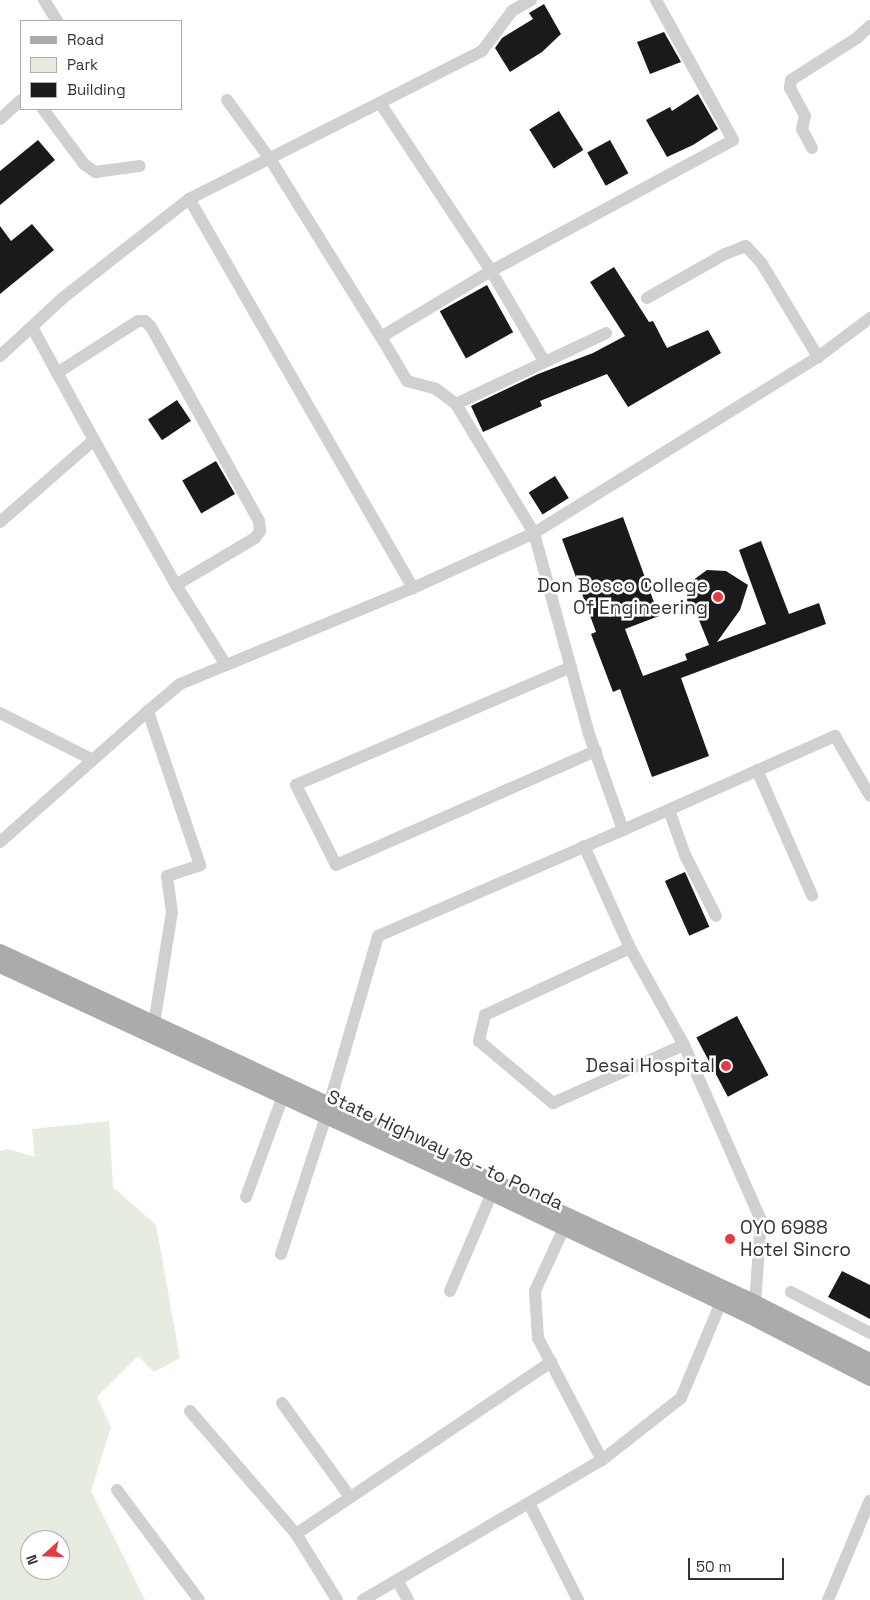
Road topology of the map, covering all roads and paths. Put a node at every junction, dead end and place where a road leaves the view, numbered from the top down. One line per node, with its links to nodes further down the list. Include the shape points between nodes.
1 (44, 0): 4 (street)
2 (531, 0): 8 (street, via 512,11 482,51)
3 (656, 0): 15 (street, via 733,140)
4 (56, 20)
5 (870, 26): 11 (street, via 857,38 791,80 790,88 806,116 802,128)
6 (227, 100): 12 (street)
7 (20, 101): 10 (street)
8 (380, 103): 12 (street); 15 (street)
9 (44, 110): 13 (street, via 84,164 95,172)
10 (0, 119)
11 (812, 148)
12 (270, 159): 14 (street); 20 (street)
13 (140, 166)
14 (189, 199): 18 (street, via 64,297); 30 (street)
15 (491, 271): 20 (street); 23 (street)
16 (647, 298): 22 (street, via 725,254 746,246 762,264)
17 (870, 318): 22 (street)
18 (32, 327): 21 (street); 24 (street)
19 (606, 333): 23 (street)
20 (381, 337): 25 (street, via 407,380 436,389)
21 (0, 356)
22 (818, 357): 28 (street)
23 (544, 361): 25 (street)
24 (57, 373): 26 (street); 29 (street, via 138,321 145,321 151,328 259,521 260,531 255,538)
25 (456, 404): 28 (street)
26 (94, 440): 27 (street); 29 (street)
27 (0, 522)
28 (534, 533): 30 (street); 32 (street)
29 (176, 585): 31 (street)
30 (413, 588): 31 (street)
31 (226, 665): 33 (street, via 180,684)
32 (570, 667): 35 (street); 35 (street, via 296,785 336,864)
33 (148, 711): 36 (street); 48 (street, via 200,865 167,876 172,912)
34 (0, 713): 36 (street)
35 (596, 751): 40 (street)
36 (93, 760): 41 (street)
37 (757, 770): 38 (street, via 835,736); 39 (street); 43 (street)
38 (870, 796)
39 (669, 810): 40 (street); 44 (street, via 685,855)
40 (624, 830): 42 (street)
41 (0, 842)
42 (584, 846): 45 (street); 51 (street, via 378,936)
43 (812, 895)
44 (716, 916)
45 (630, 948): 49 (street); 49 (street, via 485,1014 479,1041 552,1103)
46 (0, 952): 48 (main road, State Highway 18 - to Ponda)
47 (0, 965): 50 (main road, State Highway 18 - to Ponda)
48 (154, 1024): 51 (main road, State Highway 18 - to Ponda)
49 (684, 1045): 59 (street, via 761,1220)
50 (283, 1096): 51 (main road, State Highway 18 - to Ponda); 53 (street)
51 (328, 1111): 52 (main road, State Highway 18 - to Ponda); 55 (street); 58 (main road, State Highway 18 - to Ponda)
52 (492, 1193): 54 (main road, State Highway 18 - to Ponda); 56 (street)
53 (246, 1197)
54 (564, 1228): 58 (main road, State Highway 18 - to Ponda); 61 (street, via 535,1291 538,1338)
55 (282, 1254)
56 (450, 1291)
57 (791, 1292): 60 (street)
58 (724, 1296): 59 (main road, State Highway 18 - to Ponda); 66 (street, via 682,1398)
59 (752, 1310): 62 (main road, State Highway 18 - to Ponda); 63 (main road, State Highway 18 - to Ponda)
60 (870, 1333)
61 (551, 1362): 66 (street); 68 (street)
62 (870, 1362)
63 (870, 1378)
64 (282, 1403): 68 (street)
65 (190, 1411): 71 (street)
66 (602, 1460): 70 (street)
67 (117, 1490): 73 (street)
68 (350, 1497): 71 (street)
69 (870, 1500): 78 (street)
70 (529, 1503): 72 (street); 77 (street)
71 (296, 1534): 74 (street)
72 (397, 1580): 75 (street); 76 (street)
73 (198, 1600)
74 (337, 1600)
75 (363, 1600)
76 (408, 1600)
77 (578, 1600)
78 (828, 1600)

